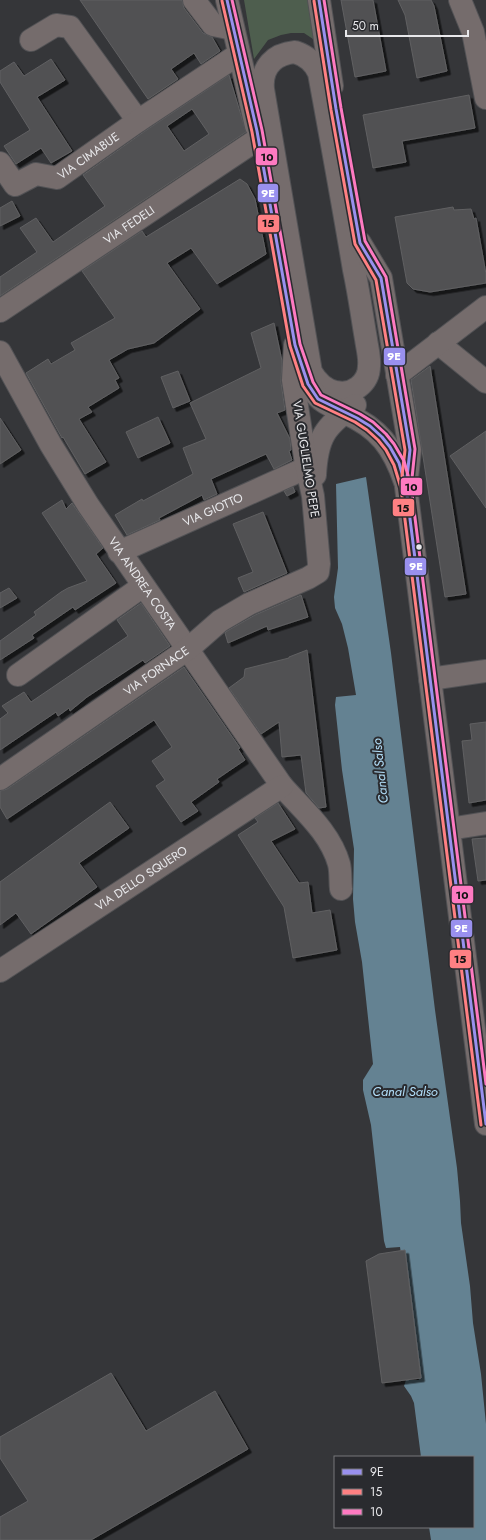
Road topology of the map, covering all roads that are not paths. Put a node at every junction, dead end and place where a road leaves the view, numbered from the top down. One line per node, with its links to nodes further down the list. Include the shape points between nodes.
1 (194, 0): 5 (street, via 213,25)
2 (227, 0): 5 (street, VIA GUGLIELMO PEPE)
3 (319, 0): 9 (street)
4 (460, 0): 10 (street, via 473,32)
5 (233, 29): 7 (street, VIA GUGLIELMO PEPE)
6 (31, 40): 11 (street, via 56,25 70,27)
7 (239, 54): 11 (street, VIA CIMABUE); 12 (street, VIA GUGLIELMO PEPE)
8 (319, 73): 8 (street, via 315,64 306,57 295,52 286,53 279,55 269,64 263,84 311,372 317,382 325,388 348,393 362,384 369,366)
9 (333, 94): 12 (street, via 322,66 314,54 298,44 288,43 275,47 264,55 260,63); 14 (street)
10 (486, 98)
11 (138, 121): 13 (street, VIA CIMABUE, via 57,178 36,174 16,185)
12 (258, 135): 16 (street, VIA FEDELI); 18 (street, VIA GUGLIELMO PEPE)
13 (0, 163)
14 (360, 243): 20 (street, via 380,278); 22 (street, via 376,362 368,389 356,404)
15 (486, 307): 17 (street)
16 (0, 311)
17 (438, 344): 20 (street); 21 (street)
18 (295, 345): 22 (street, VIA GUGLIELMO PEPE, via 308,384 318,399); 24 (street, VIA GUGLIELMO PEPE, via 293,380)
19 (0, 352): 26 (street, VIA ANDREA COSTA, via 50,445)
20 (397, 375): 25 (street, via 410,450)
21 (486, 382)
22 (345, 412): 23 (street, VIA GUGLIELMO PEPE); 24 (street, via 327,428)
23 (364, 423): 24 (street, via 336,431 321,445); 25 (street, VIA GUGLIELMO PEPE, via 390,447 399,463)
24 (311, 462): 26 (street, VIA GIOTTO); 27 (street, VIA GUGLIELMO PEPE, via 320,564)
25 (406, 487): 32 (street)
26 (119, 552): 28 (street, VIA ANDREA COSTA)
27 (318, 572): 29 (street, VIA FORNACE, via 243,608 220,622)
28 (143, 586): 29 (street, VIA ANDREA COSTA); 31 (street)
29 (188, 649): 33 (street, VIA FORNACE); 34 (street, VIA ANDREA COSTA)
30 (486, 671): 32 (street)
31 (18, 675)
32 (430, 679): 36 (street)
33 (0, 779)
34 (276, 790): 37 (street, VIA ANDREA COSTA, via 318,824 330,841 339,864); 38 (street, VIA DELLO SQUERO)
35 (486, 823): 36 (street)
36 (449, 829): 39 (street)
37 (341, 889)
38 (0, 971)
39 (486, 1124)

